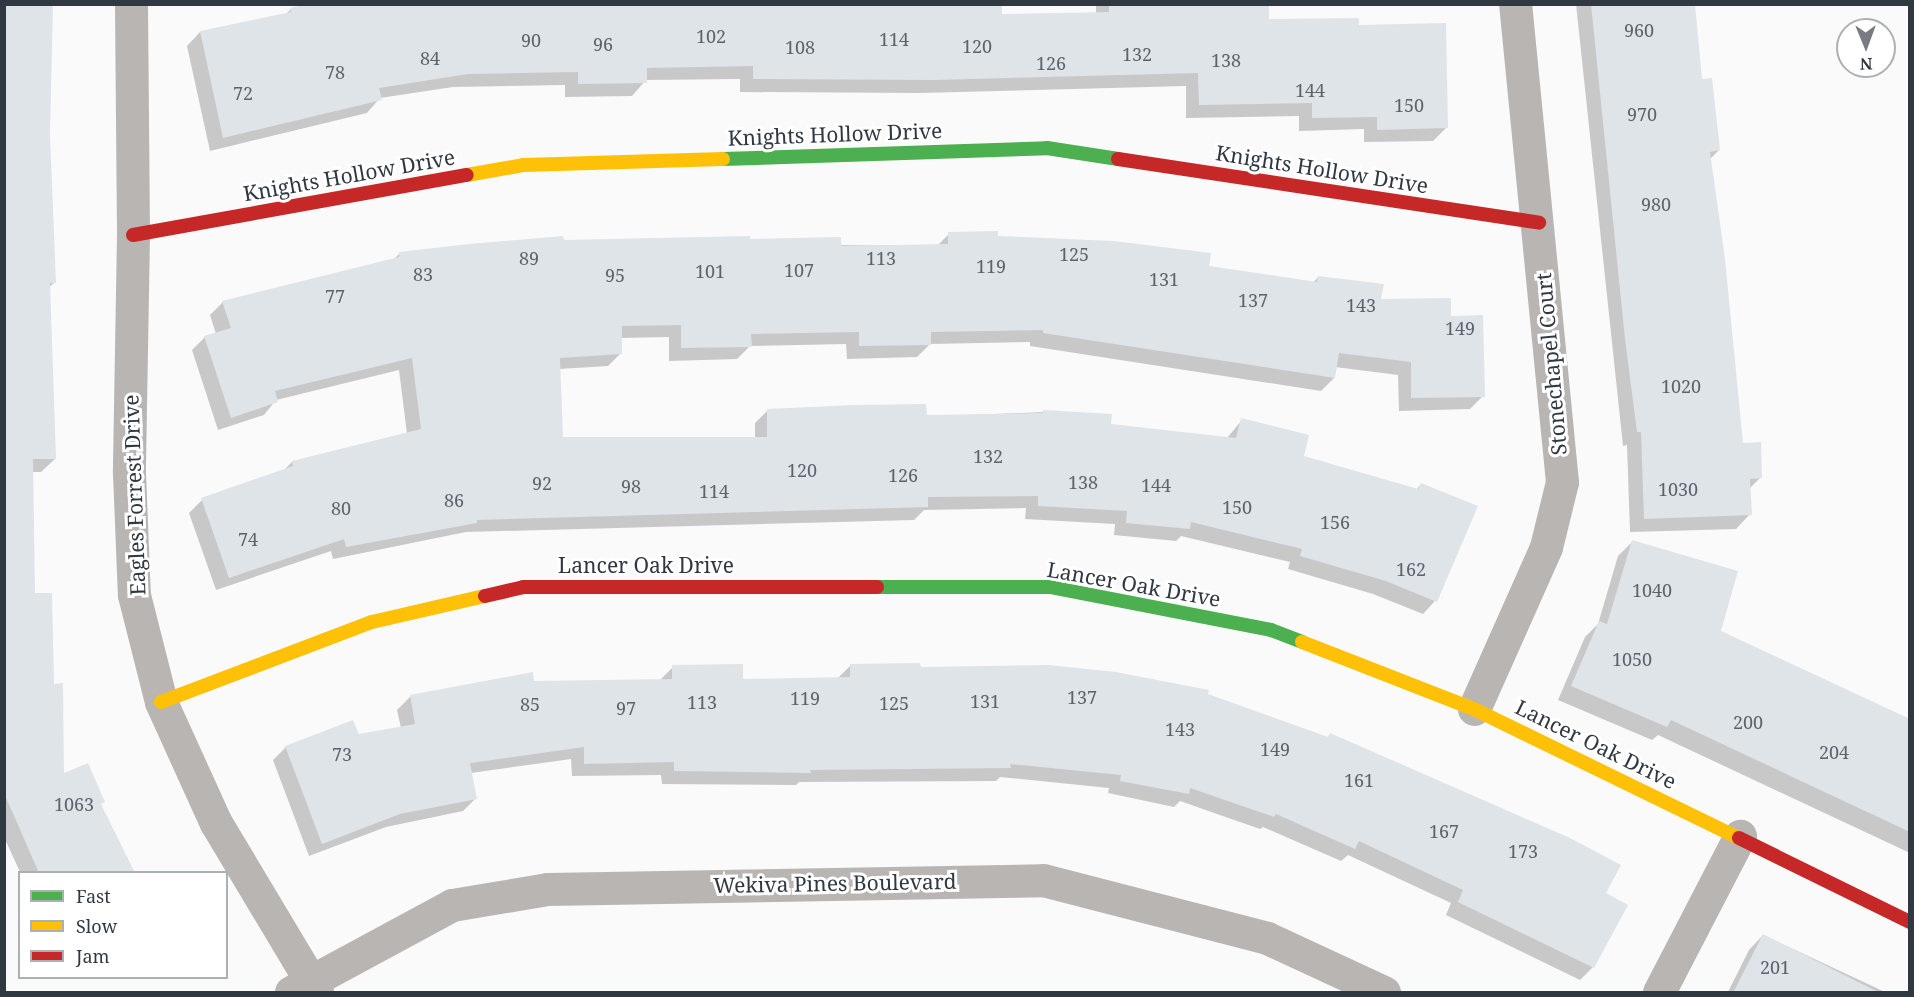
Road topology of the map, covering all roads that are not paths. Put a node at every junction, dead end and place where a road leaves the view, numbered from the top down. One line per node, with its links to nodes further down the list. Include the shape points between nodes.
1 (130, 4): 4 (street, Eagles Forrest Drive)
2 (1515, 4): 3 (street, Stonechapel Court)
3 (1539, 223): 4 (street, Knights Hollow Drive, via 1047,148 524,165); 6 (street, Stonechapel Court, via 1562,482 1546,547)
4 (133, 235): 5 (street, Eagles Forrest Drive, via 129,473 134,595)
5 (161, 702): 6 (street, Lancer Oak Drive, via 372,621 523,587 751,585 1050,587 1271,630); 9 (street, Eagles Forrest Drive, via 216,822)
6 (1474, 709): 7 (street, Lancer Oak Drive)
7 (1740, 836): 8 (street, Lancer Oak Drive); 11 (street)
8 (1910, 922)
9 (306, 989): 10 (street, Wekiva Pines Boulevard, via 452,905 548,889 1043,880 1267,938)
10 (1384, 993)
11 (1659, 993)

